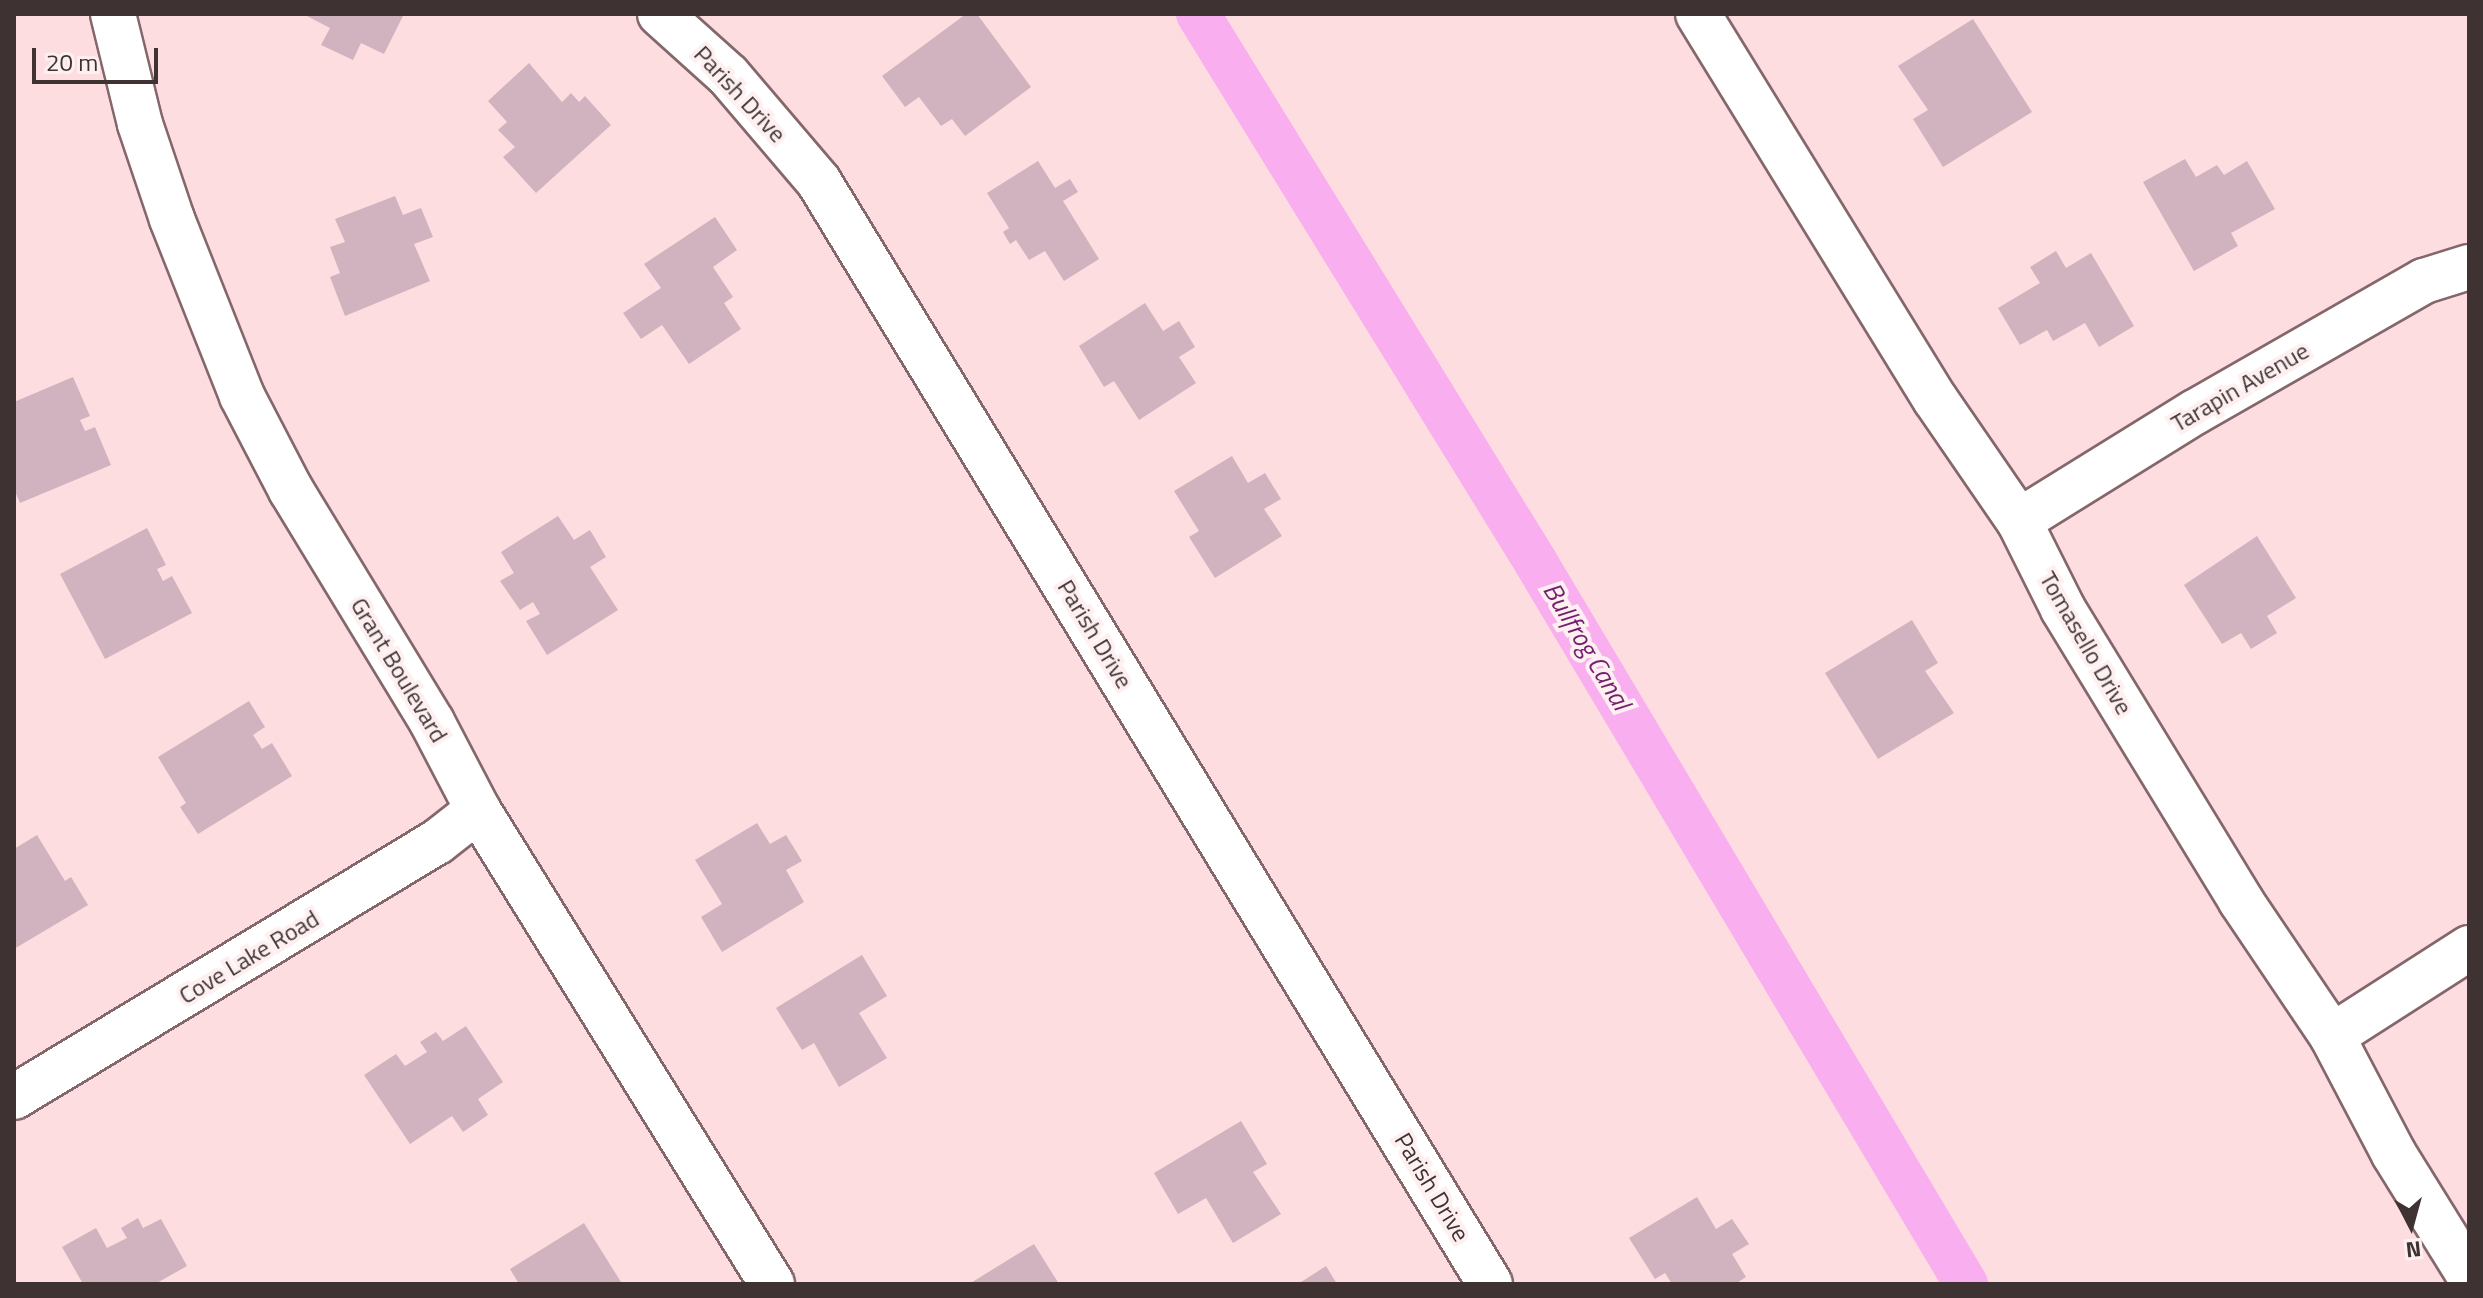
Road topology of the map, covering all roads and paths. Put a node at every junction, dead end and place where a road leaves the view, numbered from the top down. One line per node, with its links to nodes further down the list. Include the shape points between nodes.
1 (113, 14): 6 (street, Grant Boulevard, via 140,124 172,219 242,396)
2 (660, 14): 12 (street, Parish Drive, via 728,75 819,182)
3 (1698, 14): 5 (street, Tomasello Drive, via 1935,399)
4 (2469, 267): 5 (street, Tarapin Avenue, via 2424,281 2195,412)
5 (2019, 521): 8 (street, Tomasello Drive, via 2063,609 2241,901)
6 (478, 810): 9 (street, Cove Lake Road, via 437,842); 11 (street, Grant Boulevard)
7 (2469, 948): 8 (street)
8 (2332, 1036): 10 (street, Tomasello Drive, via 2394,1154)
9 (14, 1097)
10 (2469, 1275)
11 (772, 1284)
12 (1490, 1284)

